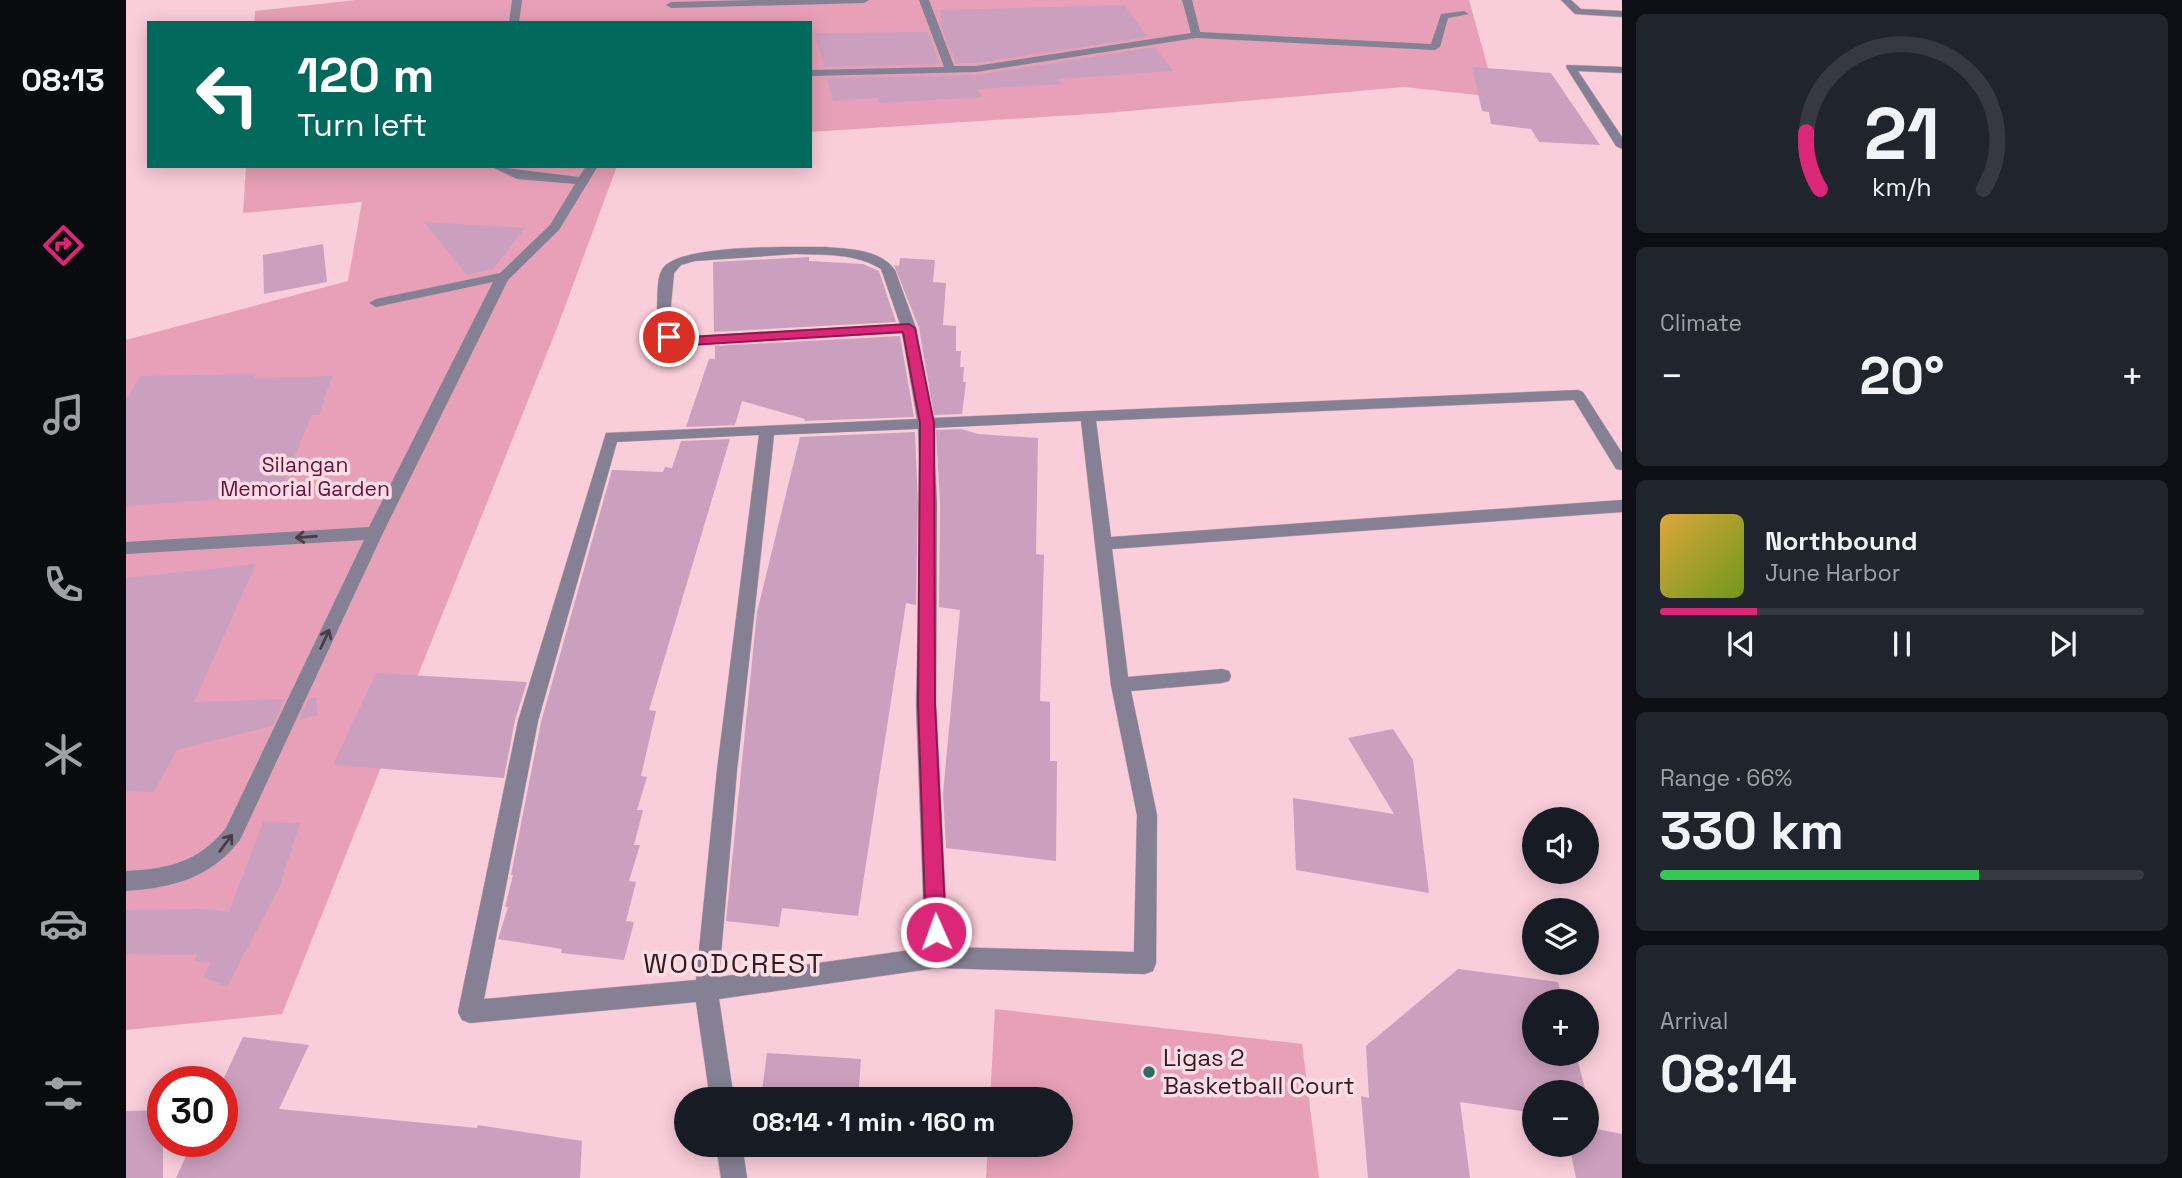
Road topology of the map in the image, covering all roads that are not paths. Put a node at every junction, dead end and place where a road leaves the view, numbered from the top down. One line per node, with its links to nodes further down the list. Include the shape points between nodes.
1 (517, 0): 9 (street)
2 (864, 0): 6 (street)
3 (924, 0): 11 (street)
4 (1188, 0): 10 (street)
5 (1566, 0): 8 (street, via 1578,12)
6 (671, 6)
7 (1464, 14): 10 (street, via 1444,16 1435,47)
8 (1622, 14)
9 (514, 21)
10 (1196, 35): 11 (street)
11 (950, 70): 13 (street)
12 (1622, 70): 14 (street, via 1571,67)
13 (812, 73)
14 (1622, 146)
15 (501, 168): 17 (street, via 517,175)
16 (591, 168): 17 (street)
17 (584, 181): 18 (street, via 555,228)
18 (504, 276): 19 (street); 26 (street)
19 (376, 303)
20 (909, 328): 20 (street, via 679,341 669,337 662,326 667,272 676,262 694,257 852,251 886,266); 22 (street)
21 (1087, 416): 22 (street); 24 (street, via 1578,395); 27 (street)
22 (927, 423): 23 (street); 32 (street, via 926,704)
23 (767, 430): 33 (street); 33 (street, via 611,437 528,720 470,1012)
24 (1622, 465)
25 (1622, 506): 27 (street)
26 (374, 533): 28 (street, one-way to 28); 31 (street, one-way to 26, via 189,872 223,849)
27 (1103, 544): 30 (street)
28 (126, 548)
29 (1222, 676): 30 (street)
30 (1120, 685): 32 (street, via 1147,815 1145,963)
31 (126, 881)
32 (937, 957): 33 (street)
33 (706, 990): 34 (street)
34 (720, 1087)
35 (731, 1157): 36 (street)
36 (734, 1178)

